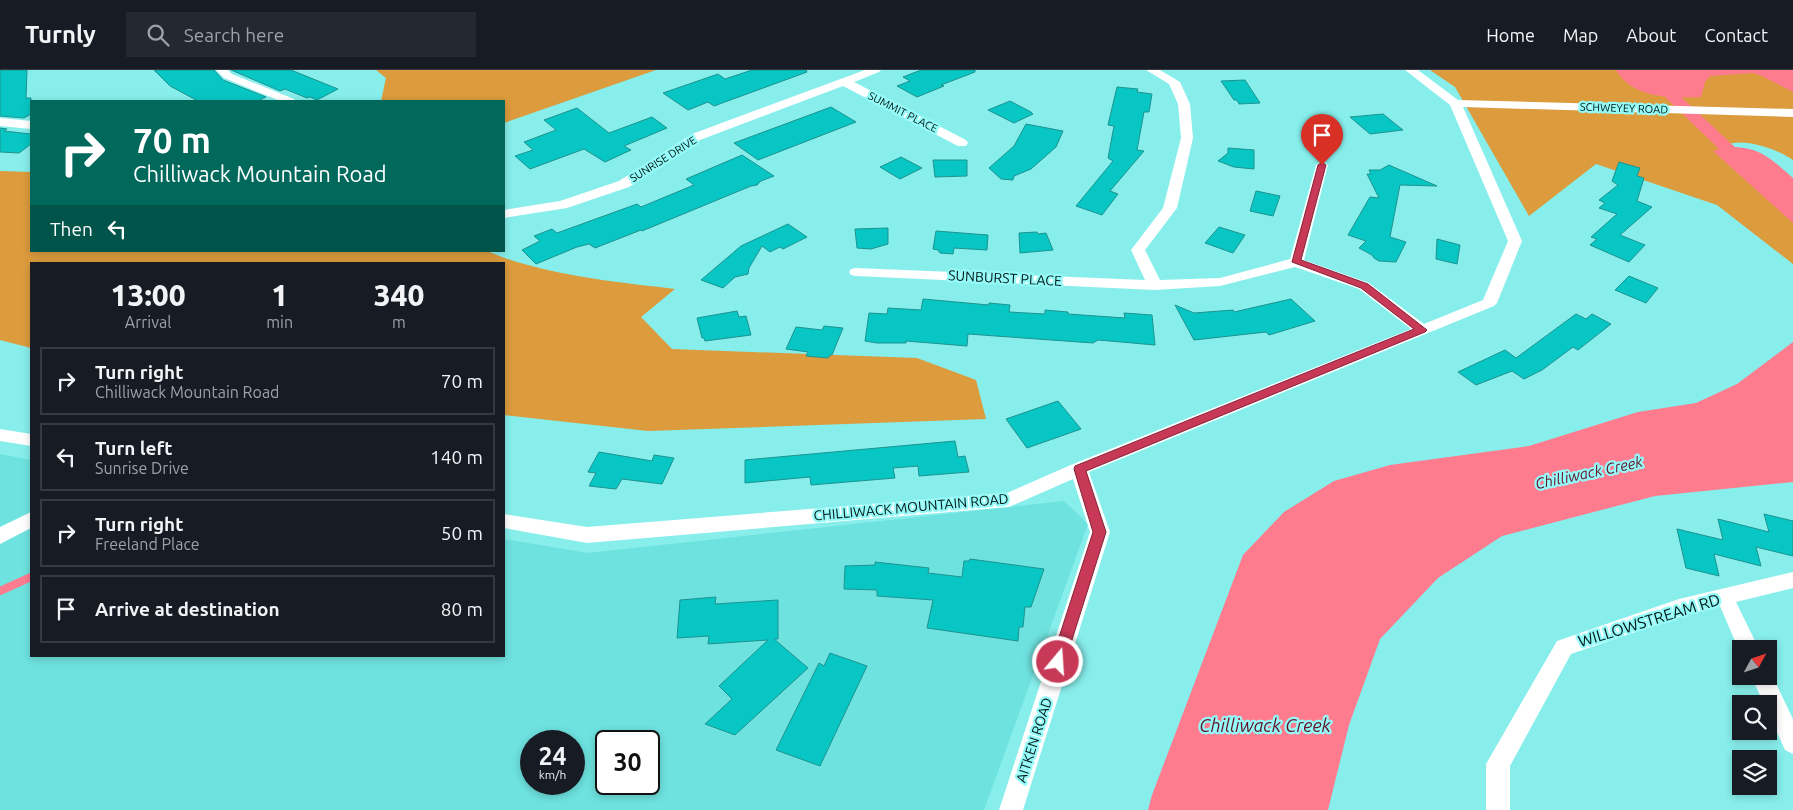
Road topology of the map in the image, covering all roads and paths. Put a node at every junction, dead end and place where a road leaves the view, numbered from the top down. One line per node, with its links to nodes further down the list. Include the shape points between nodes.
1 (222, 70): 6 (street, via 228,76)
2 (875, 70): 5 (street, SUNRISE DRIVE)
3 (1152, 70): 16 (street, via 1174,82 1184,104 1187,138 1170,208 1138,250)
4 (1411, 70): 7 (street, CHILLIWACK MOUNTAIN ROAD)
5 (844, 82): 11 (street, SUMMIT PLACE); 13 (street, SUNRISE DRIVE, via 696,137 624,184 562,205)
6 (288, 100)
7 (1455, 103): 8 (street, SCHWEYEY ROAD); 17 (street, CHILLIWACK MOUNTAIN ROAD, via 1515,241 1489,303)
8 (1793, 114)
9 (0, 122): 10 (street)
10 (30, 125)
11 (962, 143)
12 (1322, 165): 14 (street)
13 (505, 214)
14 (1296, 262): 16 (street, via 1220,282); 17 (street, via 1364,286)
15 (856, 272): 16 (street, SUNBURST PLACE)
16 (1155, 285)
17 (1422, 330): 20 (street, CHILLIWACK MOUNTAIN ROAD)
18 (0, 435): 19 (street)
19 (30, 440)
20 (1079, 469): 22 (street, CHILLIWACK MOUNTAIN ROAD, via 1009,500 587,535); 29 (street, AITKEN ROAD, via 1100,532)
21 (30, 520): 23 (street)
22 (505, 521)
23 (0, 536)
24 (1793, 580): 30 (street, WILLOWSTREAM RD, via 1679,608 1564,647 1498,764)
25 (1729, 608): 26 (street)
26 (1745, 640)
27 (1766, 685): 28 (street)
28 (1793, 743)
29 (1011, 810)
30 (1498, 810)

